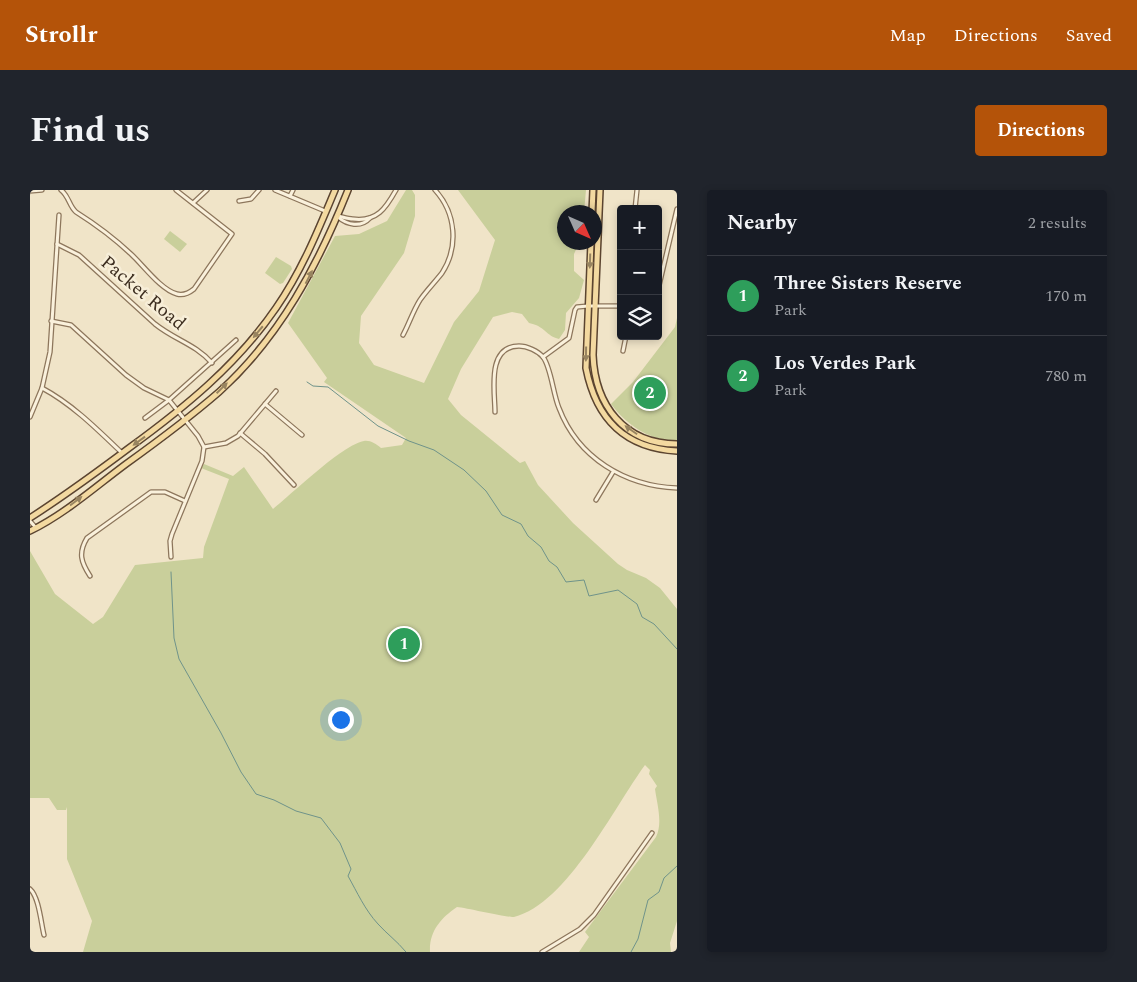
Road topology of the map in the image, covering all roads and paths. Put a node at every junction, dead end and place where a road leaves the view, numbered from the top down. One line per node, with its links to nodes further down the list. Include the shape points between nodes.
1 (42, 190): 15 (street)
2 (61, 190): 18 (street, via 76,212 108,234 176,294 188,294 194,289 232,234)
3 (176, 190): 18 (street)
4 (207, 190): 18 (street)
5 (259, 190): 17 (street, via 251,199)
6 (275, 190): 16 (street)
7 (294, 190): 16 (street)
8 (335, 190): 22 (main road)
9 (348, 190): 24 (main road)
10 (396, 190): 24 (street, via 380,214 365,223 343,222)
11 (435, 190): 34 (street, via 451,218 452,249 442,272 419,303)
12 (593, 190): 19 (main road)
13 (600, 190): 29 (main road)
14 (637, 190): 20 (street)
15 (30, 191)
16 (290, 196): 22 (street)
17 (239, 201)
18 (193, 204)
19 (592, 205)
20 (635, 205)
21 (677, 209): 27 (street)
22 (326, 212): 24 (main road); 28 (main road, via 306,258)
23 (59, 215): 25 (street)
24 (338, 216): 33 (main road, one-way to 24, via 305,284)
25 (57, 244): 32 (street); 39 (street, Packet Road, via 79,255 166,333 197,348)
26 (591, 250): 30 (main road, one-way to 30)
27 (662, 273)
28 (286, 292): 33 (main road, via 292,300); 44 (main road, one-way to 44, via 234,359)
29 (596, 305): 30 (street); 31 (street); 51 (main road, one-way to 29, via 665,444 640,436 621,423 605,404 594,373)
30 (588, 306): 38 (street, via 574,310 569,338); 53 (main road, one-way to 53, via 586,368 596,403 606,418 631,440 656,449)
31 (617, 306)
32 (51, 321): 40 (street, via 50,352); 42 (street, via 71,325 126,375)
33 (280, 323): 48 (main road, one-way to 33, via 252,358)
34 (403, 335)
35 (236, 340): 39 (street)
36 (625, 340): 37 (street)
37 (623, 351)
38 (543, 357): 45 (street, via 518,346 500,355 494,368); 55 (street, via 564,421 590,454)
39 (212, 363): 42 (street)
40 (42, 388): 46 (street); 54 (street, via 67,404)
41 (276, 391): 43 (street)
42 (169, 400): 44 (street); 47 (street)
43 (265, 404): 49 (street); 50 (street)
44 (178, 412): 48 (street); 54 (main road, one-way to 54)
45 (496, 412)
46 (30, 417)
47 (145, 418)
48 (185, 420): 52 (street); 61 (main road, one-way to 48)
49 (240, 433): 52 (street, via 226,443); 56 (street)
50 (302, 435)
51 (677, 444)
52 (204, 447): 59 (street, via 202,461)
53 (677, 450)
54 (122, 453): 60 (main road)
55 (613, 472): 57 (street, via 642,483); 58 (street)
56 (294, 484)
57 (677, 488)
58 (596, 500)
59 (185, 501): 62 (street, via 170,541); 63 (street, via 165,492 151,492 87,538 81,555)
60 (30, 520): 61 (street)
61 (33, 530)
62 (171, 557)
63 (90, 576)
64 (652, 834): 67 (street, via 594,915 580,929)
65 (30, 889): 66 (street, via 36,899)
66 (44, 935)
67 (542, 952)

